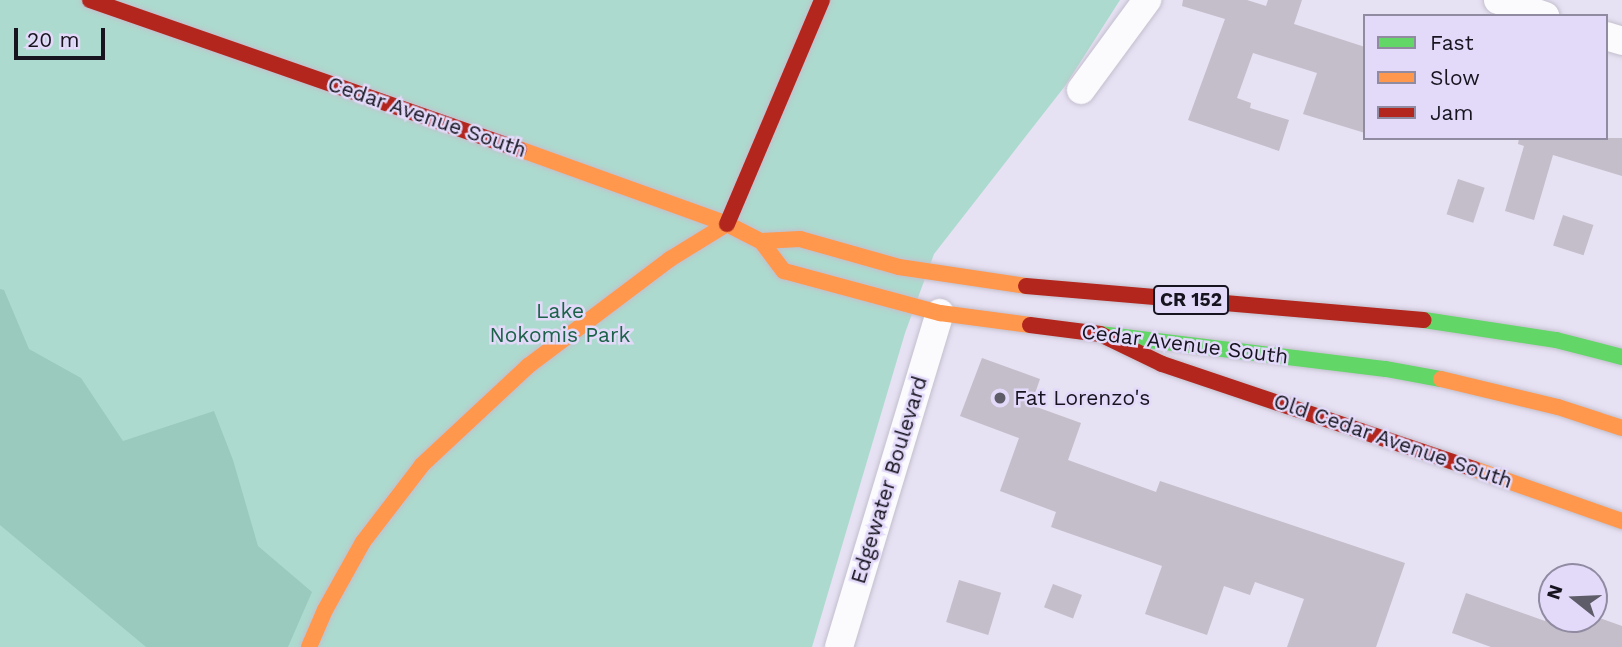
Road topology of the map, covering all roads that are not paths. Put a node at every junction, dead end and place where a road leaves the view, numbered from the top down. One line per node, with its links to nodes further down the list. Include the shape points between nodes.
1 (90, 0): 7 (main road, Cedar Avenue South / CR 152)
2 (822, 0): 7 (main road)
3 (1147, 0): 6 (street)
4 (1498, 0): 5 (street)
5 (1539, 14)
6 (1081, 90)
7 (727, 225): 8 (main road, Cedar Avenue South / CR 152); 14 (main road, via 670,259 528,366 422,465 363,542)
8 (761, 241): 9 (main road, Cedar Avenue South / CR 152, via 785,271); 11 (main road, Cedar Avenue South / CR 152, via 800,239 899,267 992,283 1450,322)
9 (940, 313): 10 (main road, Cedar Avenue South / CR 152); 15 (street, Edgewater Boulevard)
10 (1100, 334): 12 (main road, Cedar Avenue South / CR 152, via 1386,369 1474,385); 13 (main road, Old Cedar Avenue South, via 1162,364)
11 (1622, 357)
12 (1622, 428)
13 (1622, 521)
14 (309, 647)
15 (839, 647)

